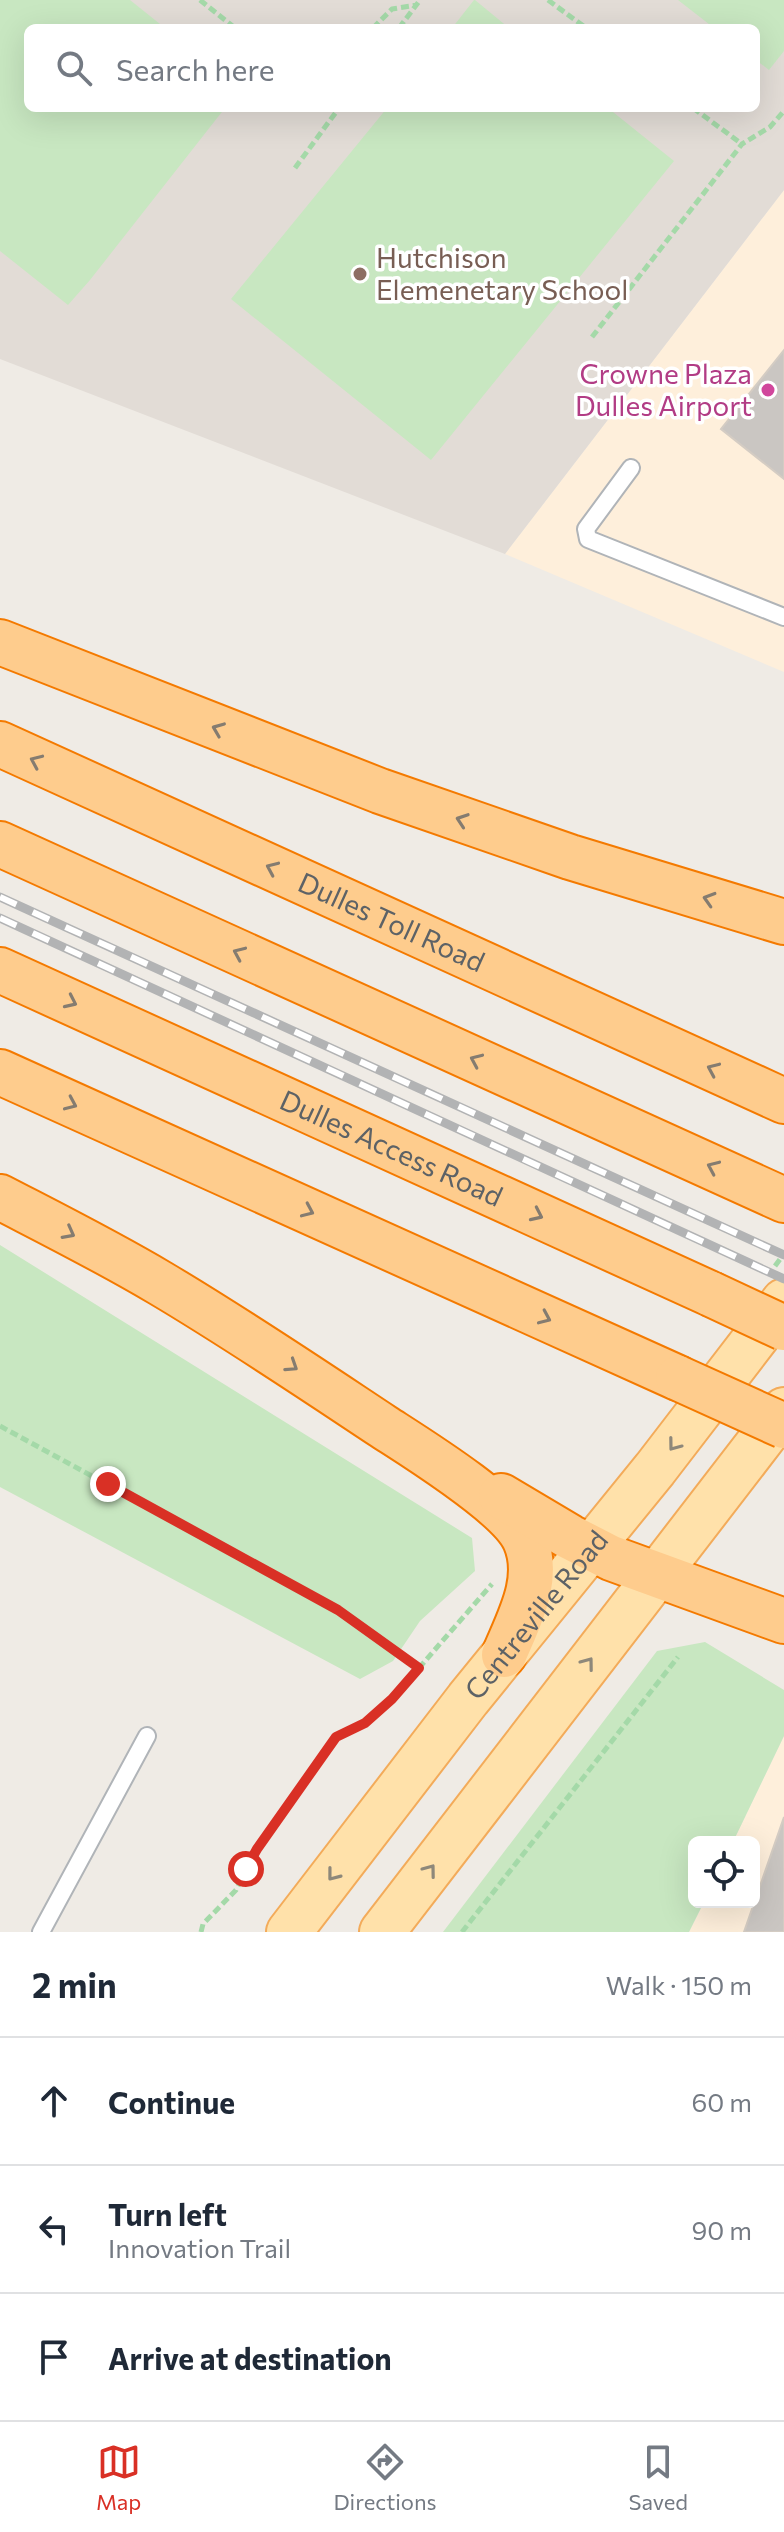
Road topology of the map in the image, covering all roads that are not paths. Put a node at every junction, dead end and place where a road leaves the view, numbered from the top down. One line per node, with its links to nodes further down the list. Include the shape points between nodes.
1 (631, 468): 2 (lane, via 586,529 588,539)
2 (784, 617)
3 (0, 642): 6 (highway, one-way to 3, via 570,857 380,791)
4 (0, 744): 9 (highway, Dulles Toll Road, one-way to 4)
5 (0, 844): 11 (highway, one-way to 5)
6 (784, 922)
7 (0, 970): 13 (highway, Dulles Access Road, one-way to 13, bridge)
8 (0, 1072): 15 (highway, one-way to 15, bridge)
9 (784, 1101)
10 (0, 1197): 16 (highway, one-way to 16, via 206,1311)
11 (784, 1200)
12 (784, 1301): 17 (main road, Centreville Road, one-way to 17)
13 (784, 1328)
14 (784, 1410): 18 (main road)
15 (784, 1426)
16 (449, 1469): 17 (highway); 20 (highway, via 513,1521 528,1547 528,1596)
17 (591, 1548): 18 (highway); 20 (main road, Centreville Road)
18 (656, 1575): 19 (highway); 24 (main road, one-way to 18)
19 (784, 1621)
20 (504, 1655): 23 (main road, Centreville Road, one-way to 23)
21 (147, 1736): 22 (lane)
22 (41, 1932)
23 (289, 1932)
24 (382, 1932)

